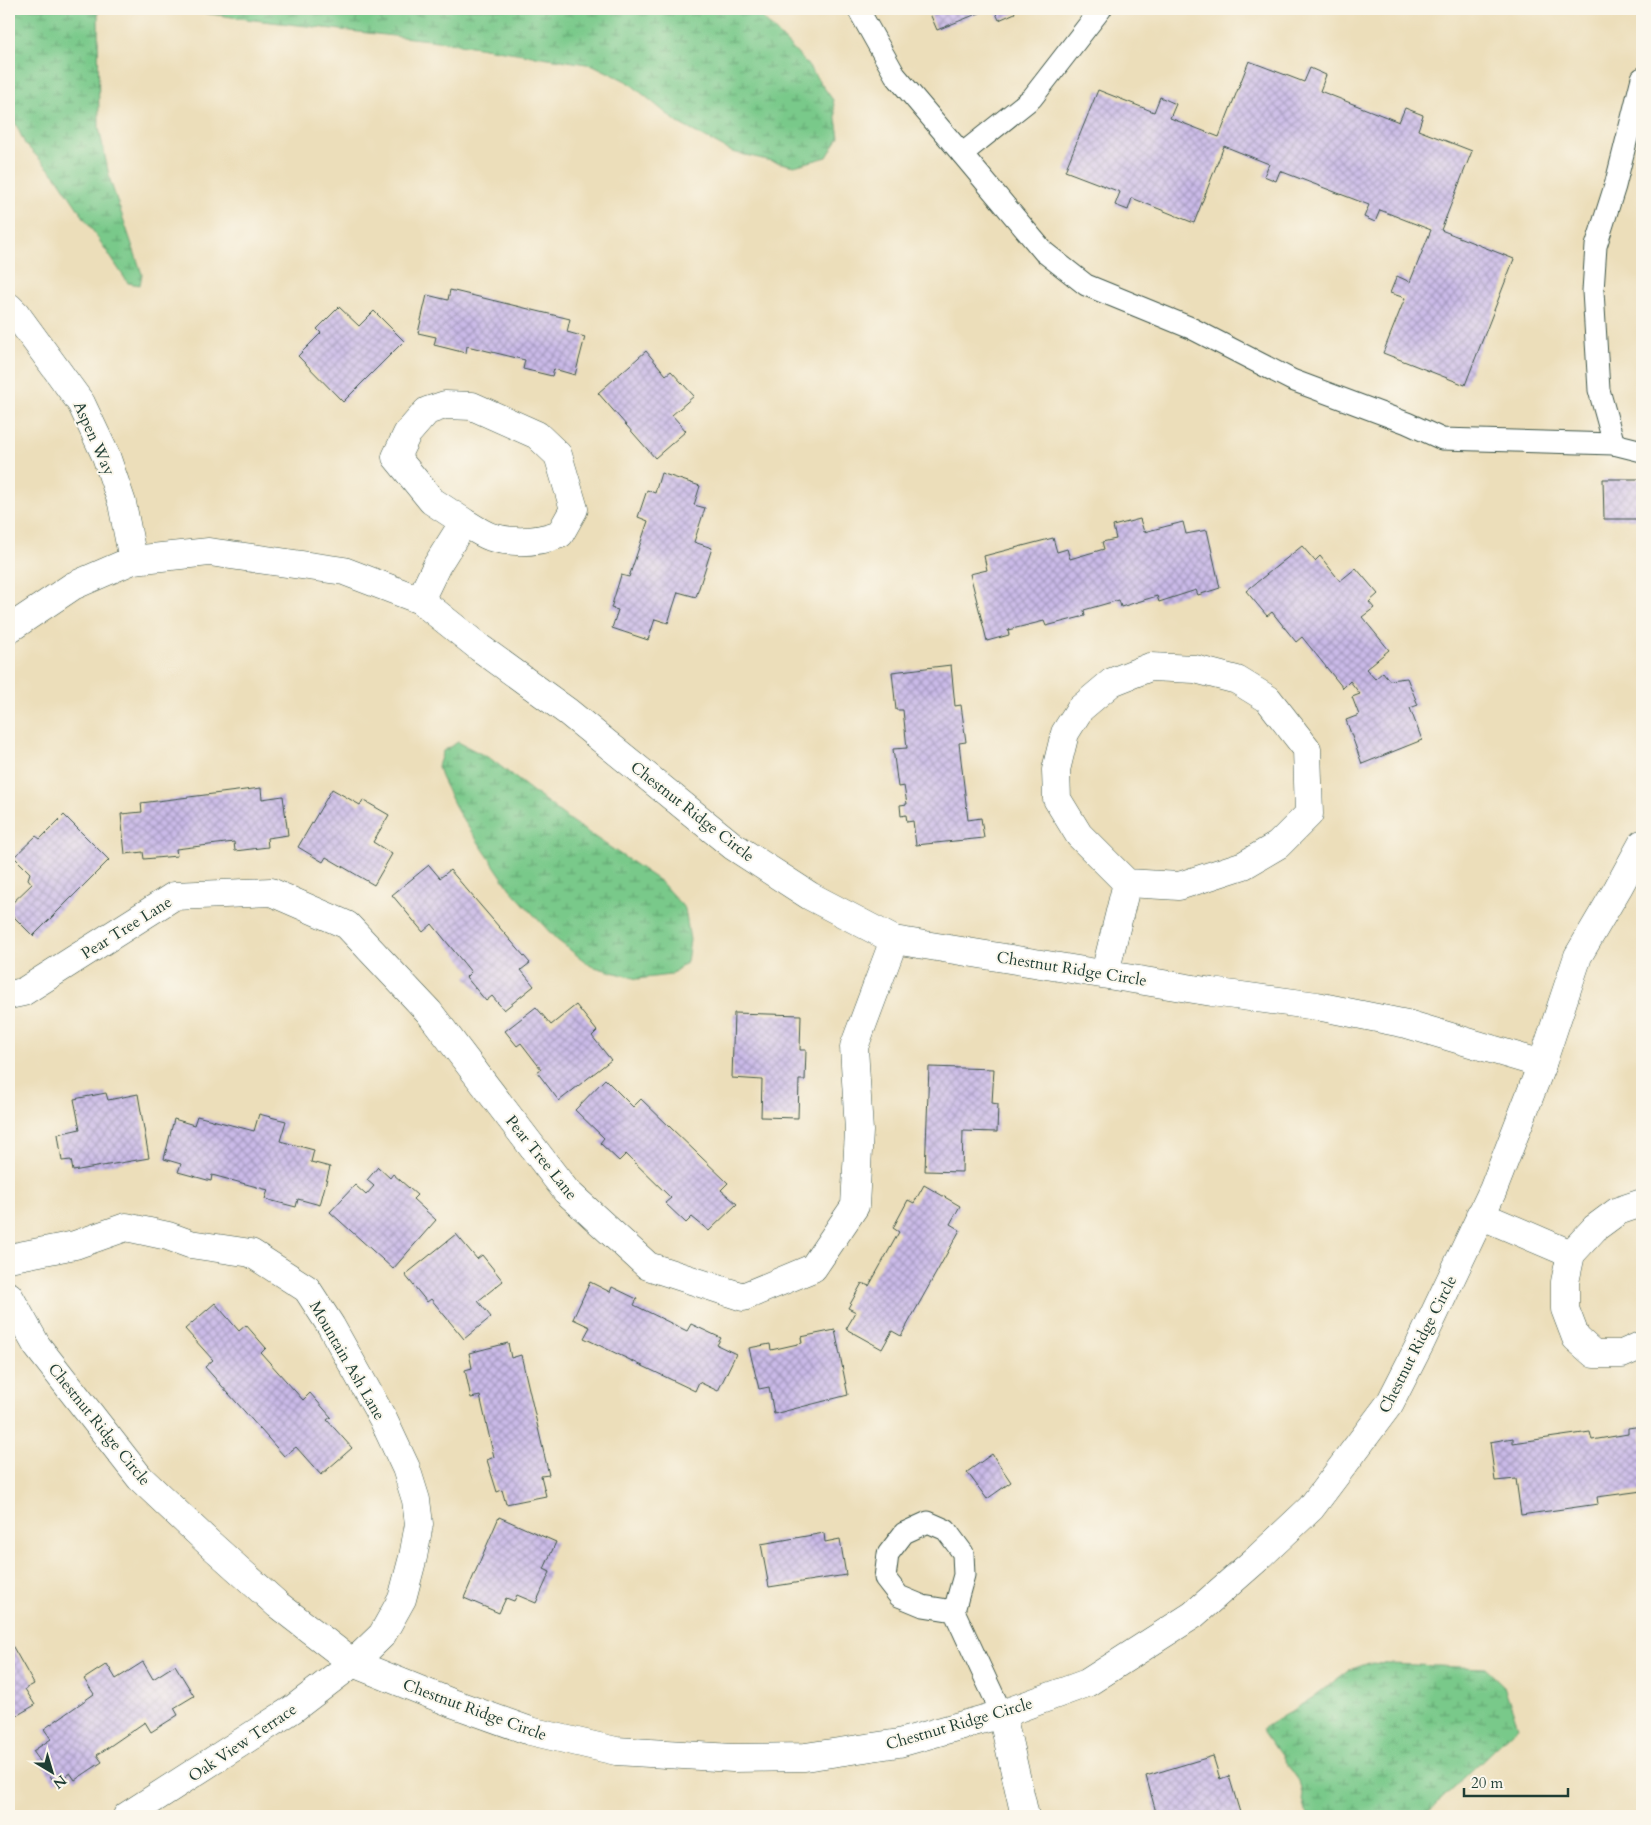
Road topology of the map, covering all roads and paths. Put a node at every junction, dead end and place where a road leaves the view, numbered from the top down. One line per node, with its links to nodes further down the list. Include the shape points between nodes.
1 (858, 9): 4 (lane, via 895,75)
2 (1101, 9): 4 (lane, via 1032,98)
3 (1642, 78): 6 (lane, via 1596,246 1594,291 1599,390)
4 (962, 154): 6 (lane, via 1044,252 1086,285 1191,328 1292,380 1442,439)
5 (9, 307): 9 (street, Aspen Way, via 81,403 106,456 122,503)
6 (1614, 444): 7 (lane)
7 (1642, 451)
8 (464, 522): 8 (street, via 491,537 525,542 543,540 560,534 574,509 558,455 538,435 472,406 445,405 427,411 407,434 396,457 432,502); 10 (street)
9 (133, 560): 10 (street, Chestnut Ridge Circle, via 209,552 344,572); 11 (street, Chestnut Ridge Circle, via 73,586)
10 (420, 600): 14 (street, Chestnut Ridge Circle, via 568,712 733,846 810,896)
11 (9, 629)
12 (1642, 844): 17 (street, Chestnut Ridge Circle, via 1578,956)
13 (1128, 883): 13 (street, via 1179,886 1244,865 1278,845 1309,814 1307,750 1268,699 1237,680 1195,669 1150,667 1112,682 1080,709 1065,733 1056,770 1056,799 1079,835); 15 (street)
14 (894, 940): 15 (street, Chestnut Ridge Circle); 16 (street, Pear Tree Lane, via 854,1047 859,1131 855,1206 813,1268 743,1297 648,1266 566,1191 429,1012 347,925 271,892 174,896 23,992)
15 (1105, 973): 17 (street, Chestnut Ridge Circle, via 1317,1006 1407,1024)
16 (9, 995)
17 (1542, 1064): 19 (street, Chestnut Ridge Circle, via 1493,1190)
18 (1642, 1203): 20 (street, via 1618,1211 1595,1228)
19 (1480, 1215): 20 (street); 26 (street, Chestnut Ridge Circle, via 1390,1403 1311,1508 1193,1615 1086,1683)
20 (1571, 1254): 23 (street, via 1565,1282 1565,1309 1576,1338 1594,1354 1622,1354)
21 (9, 1258): 25 (street, Mountain Ash Lane, via 75,1245 126,1227 190,1244 251,1253 307,1290 383,1419 406,1468 416,1500 419,1524 402,1599 382,1635)
22 (9, 1296): 25 (street, Chestnut Ridge Circle, via 37,1346 140,1478 278,1605)
23 (1642, 1344)
24 (954, 1611): 26 (lane)
25 (353, 1663): 26 (street, Chestnut Ridge Circle, via 530,1731 616,1751 733,1758 805,1757 899,1742); 27 (street, Oak View Terrace, via 294,1709)
26 (1002, 1714): 28 (street)
27 (138, 1814)
28 (1025, 1816)

